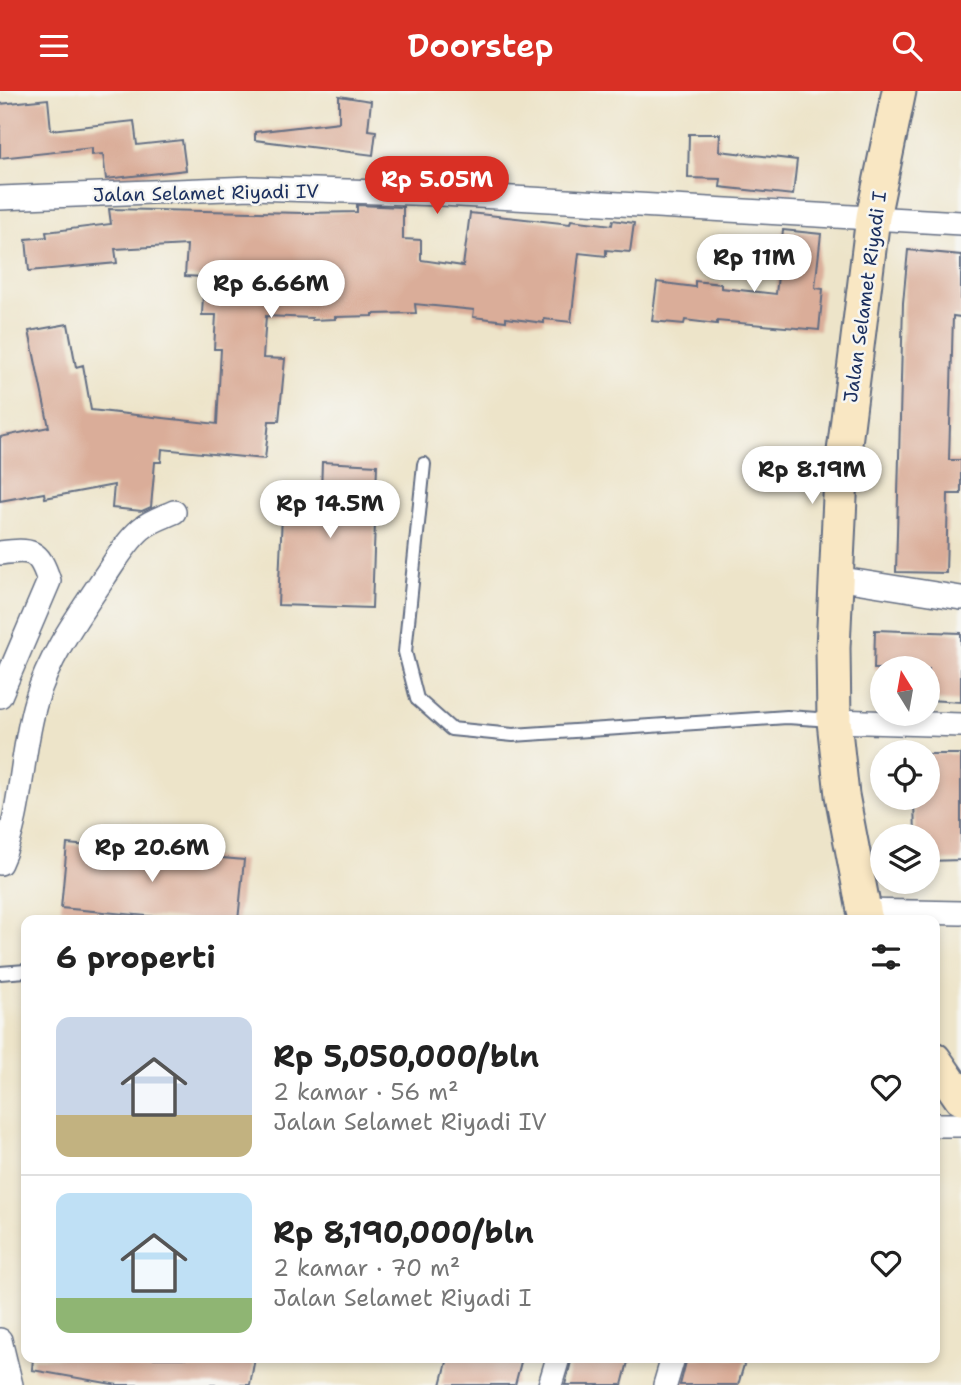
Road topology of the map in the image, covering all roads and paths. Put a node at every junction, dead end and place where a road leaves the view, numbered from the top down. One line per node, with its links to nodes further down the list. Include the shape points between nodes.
1 (899, 91): 3 (main road, Jalan Selamet Riyadi I)
2 (0, 198): 3 (street, Jalan Selamet Riyadi IV, via 251,188)
3 (873, 217): 4 (street, Jalan Selamet Riyadi IV); 8 (main road, Jalan Selamet Riyadi I, via 841,476)
4 (961, 223)
5 (424, 464): 11 (lane, via 405,652 416,699 451,729 513,734 787,717)
6 (174, 512): 13 (street, via 142,527 129,542 51,663 36,701 11,833)
7 (0, 553): 10 (street, via 25,550 36,554 44,563 49,585)
8 (836, 578): 9 (street); 11 (main road, Jalan Selamet Riyadi I)
9 (961, 599)
10 (0, 696)
11 (834, 721): 12 (street); 15 (main road, Jalan Selamet Riyadi I, via 842,795)
12 (961, 725)
13 (0, 863)
14 (961, 913): 16 (street)
15 (865, 915)
16 (897, 915)
17 (21, 971): 18 (lane)
18 (0, 973)
19 (940, 1068): 20 (main road)
20 (961, 1098)
21 (940, 1125): 22 (street)
22 (961, 1125)
23 (0, 1340): 26 (street)
24 (557, 1363): 27 (street)
25 (672, 1363): 28 (street)
26 (11, 1385)
27 (550, 1385)
28 (665, 1385)

